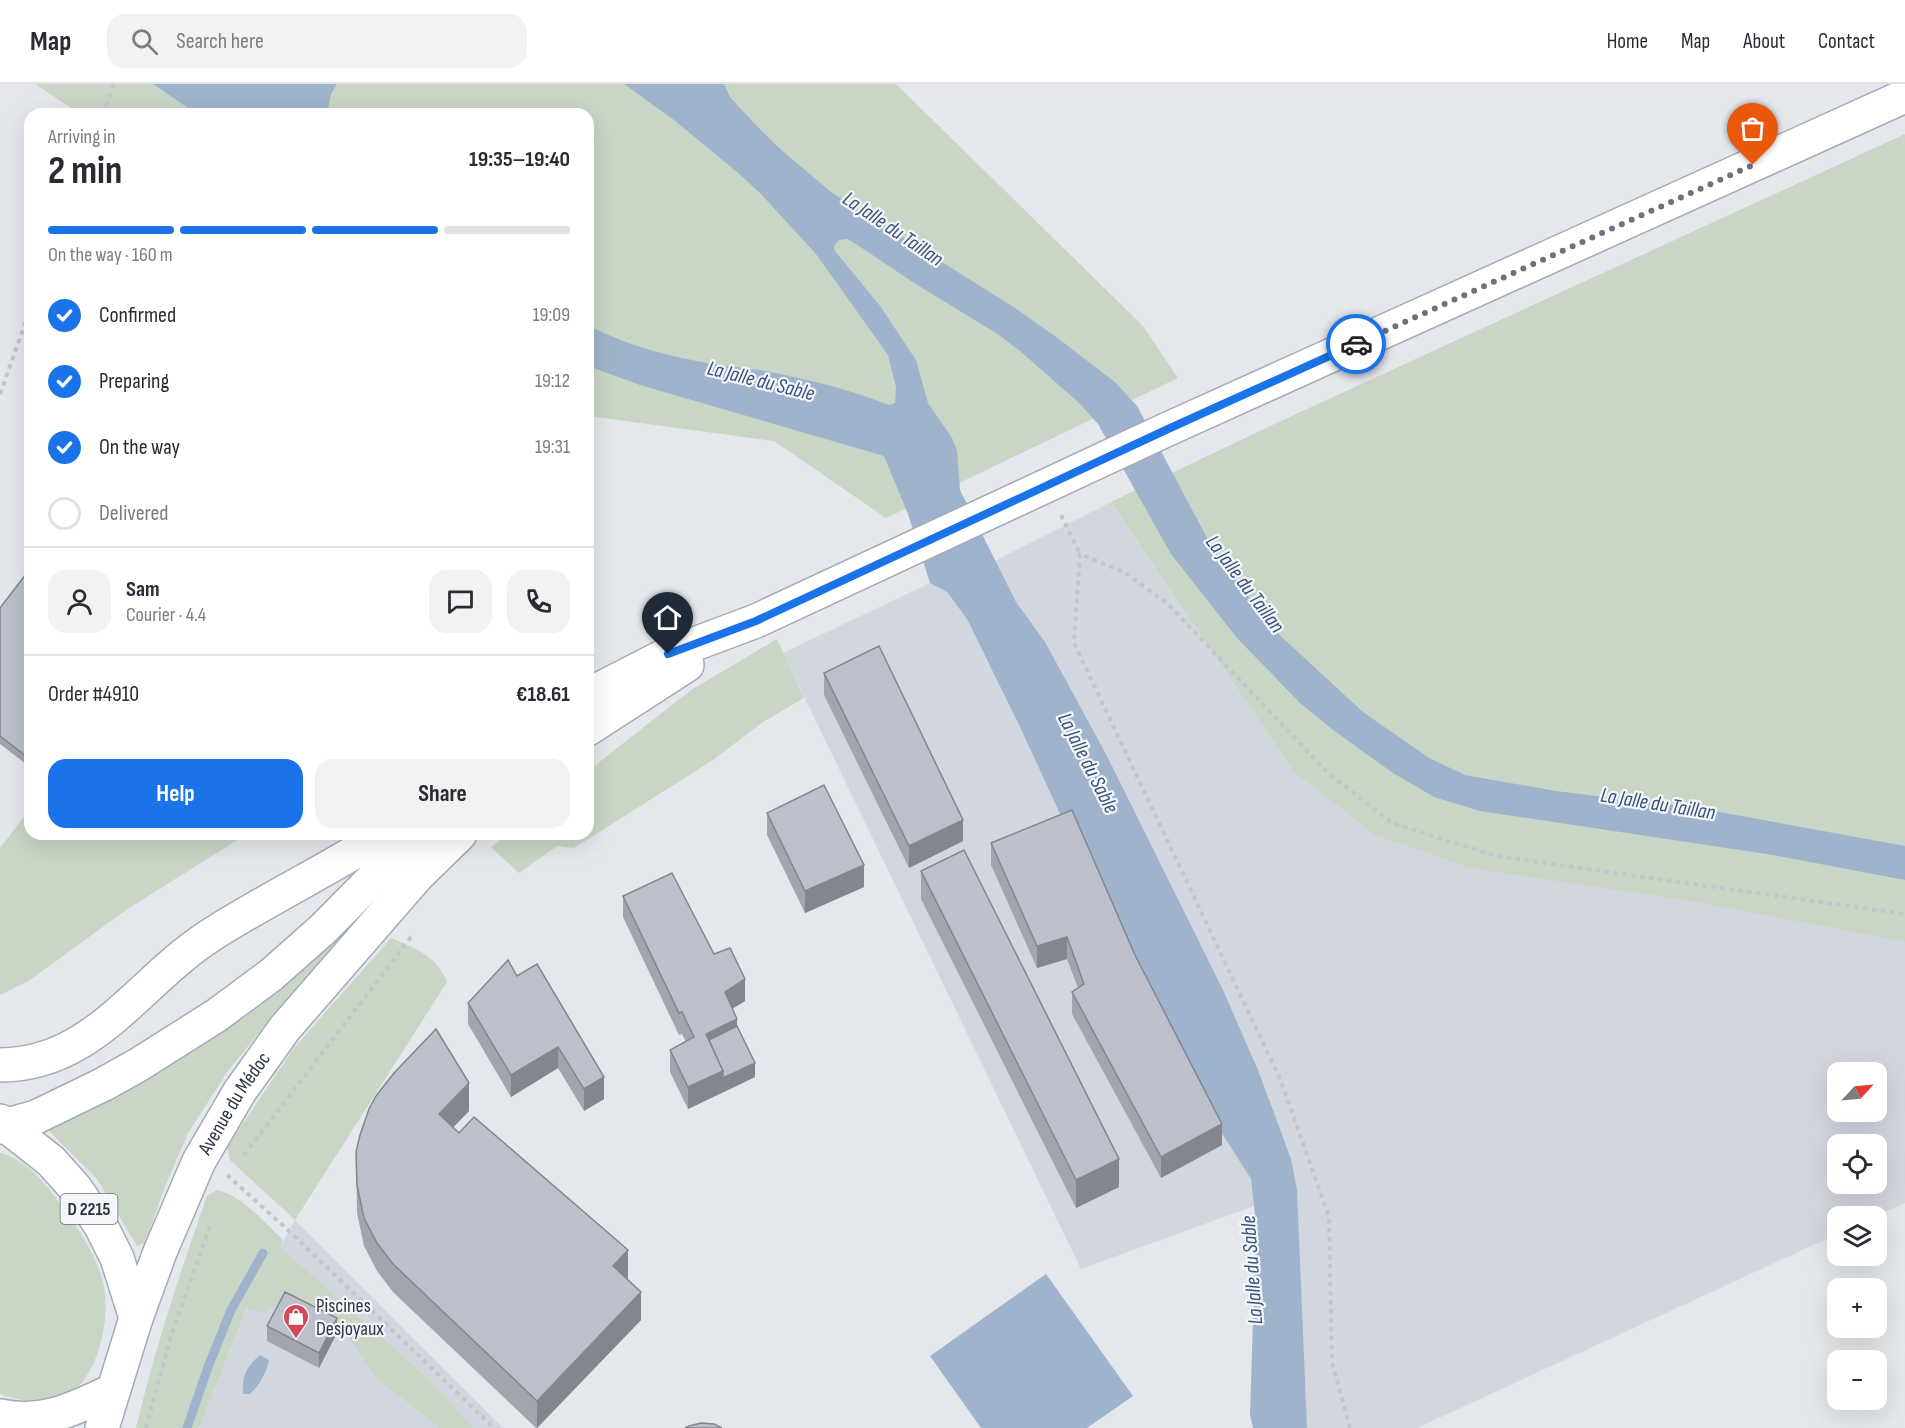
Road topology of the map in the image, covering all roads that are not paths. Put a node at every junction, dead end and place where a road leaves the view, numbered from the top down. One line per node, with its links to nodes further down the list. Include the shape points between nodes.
1 (1905, 96): 2 (main road, via 1168,429)
2 (756, 621): 3 (main road, via 668,654); 4 (main road)
3 (594, 692)
4 (594, 725)
5 (375, 840): 8 (main road, via 206,939 81,1043 22,1064)
6 (411, 840): 9 (main road, via 323,929 217,1015 104,1084 36,1117)
7 (454, 840): 10 (main road, Avenue du Médoc, via 418,875 285,1028 240,1091 199,1161)
8 (0, 1065)
9 (2, 1124): 10 (main road, D 2215, via 51,1161 76,1189 117,1258)
10 (136, 1318): 11 (main road, Avenue du Médoc)
11 (112, 1391): 12 (main road, via 49,1417); 13 (main road, Avenue du Médoc)
12 (0, 1416)
13 (102, 1428)

